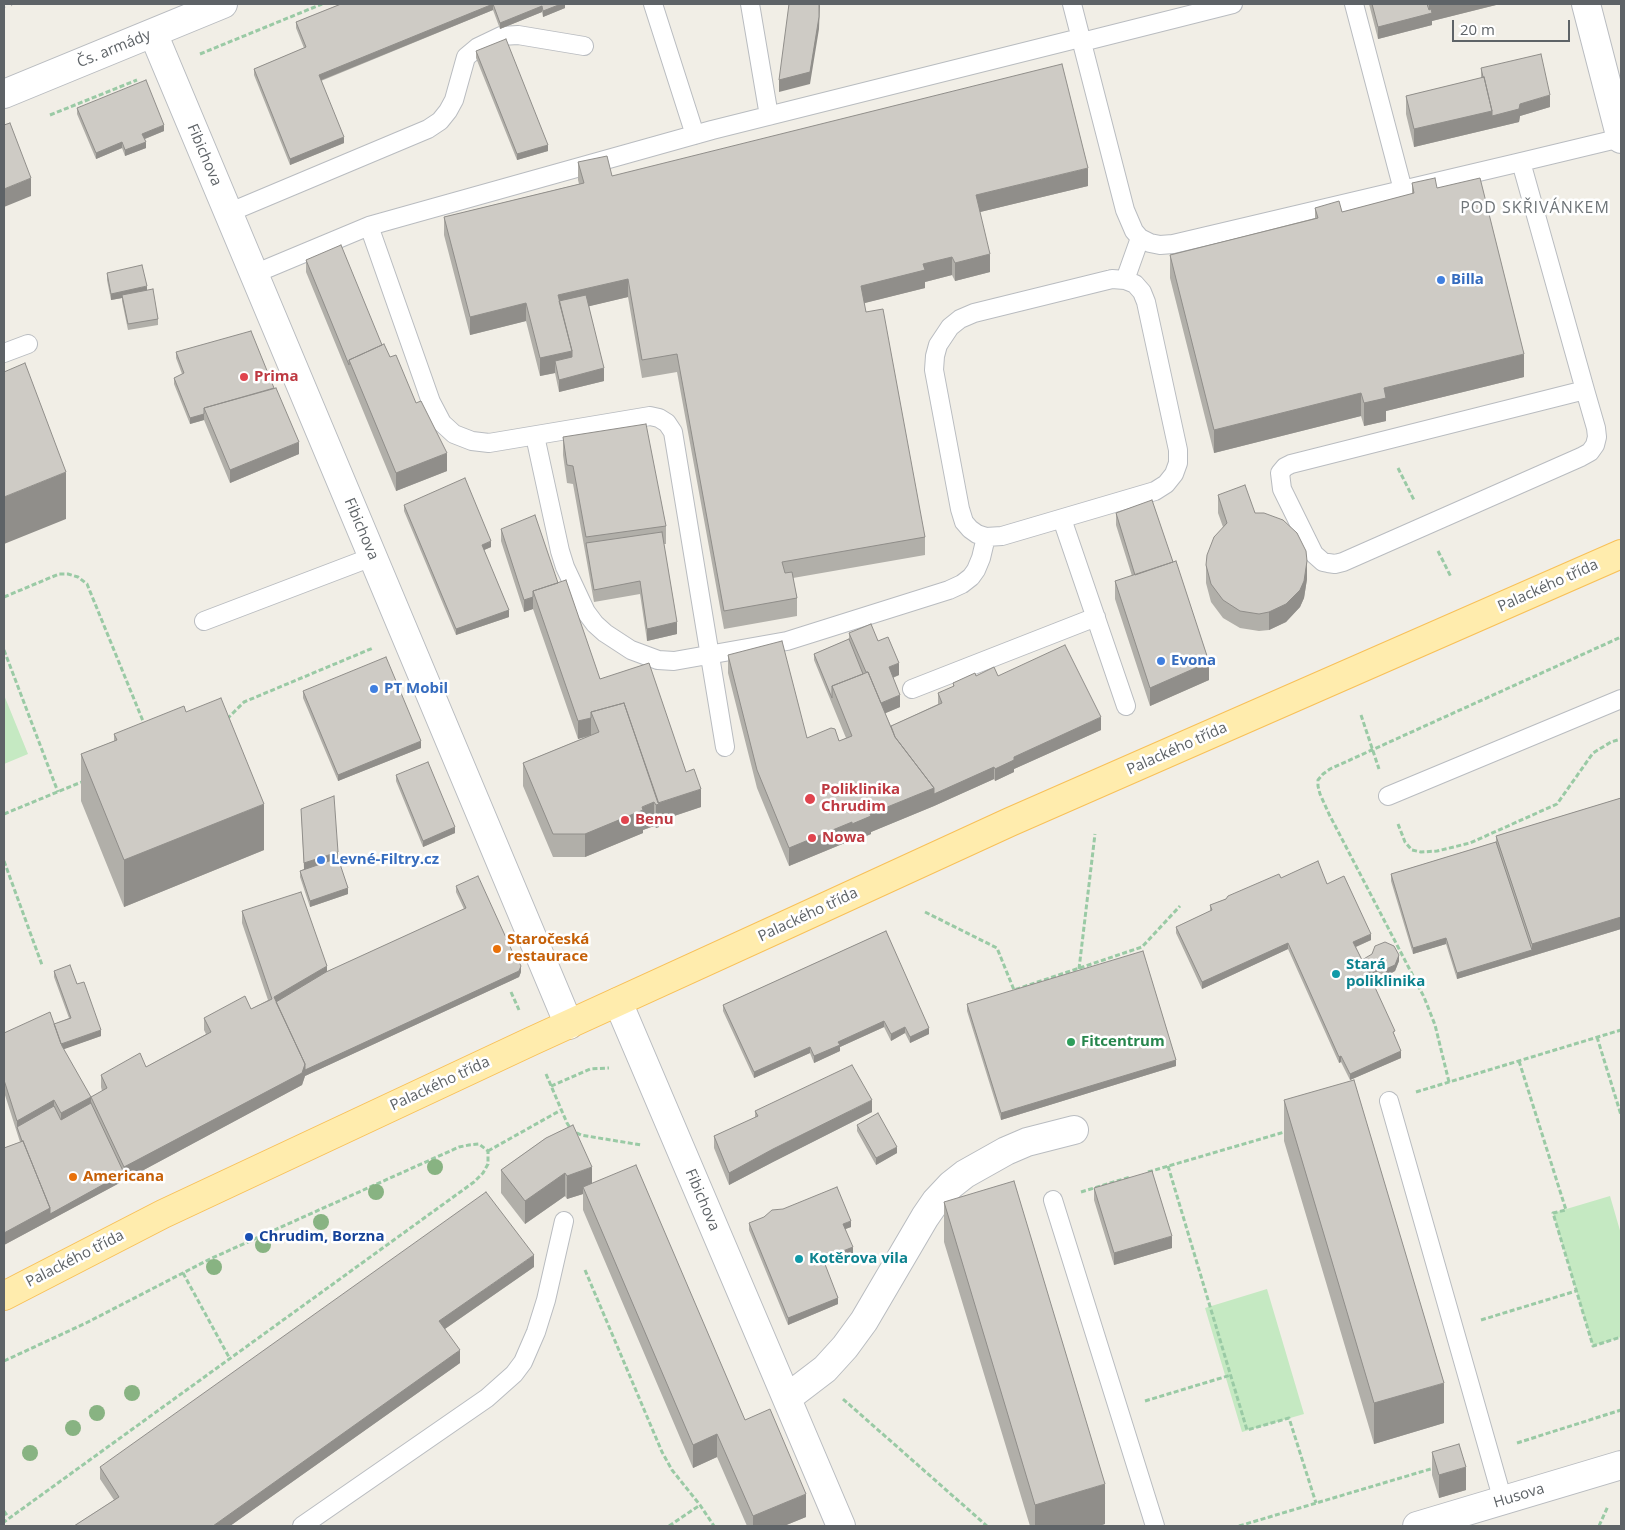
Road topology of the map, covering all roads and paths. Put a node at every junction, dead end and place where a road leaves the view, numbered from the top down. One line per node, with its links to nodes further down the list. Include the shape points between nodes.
1 (223, 4): 8 (street, Čs. armády)
2 (653, 4): 13 (lane)
3 (750, 4): 12 (lane)
4 (1072, 4): 9 (lane)
5 (1233, 4): 9 (lane)
6 (1354, 4): 16 (lane)
7 (1586, 4): 14 (street)
8 (153, 33): 11 (street, Čs. armády); 17 (street, Fibichova)
9 (1081, 40): 12 (lane); 19 (lane, via 1125,210)
10 (584, 46): 17 (lane, via 518,35 501,36 466,57 454,100 440,121 428,129)
11 (4, 94)
12 (770, 116): 13 (lane)
13 (695, 135): 18 (lane)
14 (1621, 138): 15 (lane)
15 (1521, 162): 16 (lane); 24 (lane)
16 (1403, 190): 19 (lane, via 1173,244 1150,244)
17 (228, 212): 20 (street, Fibichova)
18 (369, 226): 20 (lane); 25 (lane, via 431,402 442,423 454,434 472,441 489,443)
19 (1140, 238): 21 (lane)
20 (254, 274): 29 (street, Fibichova)
21 (1125, 280): 26 (lane, via 1135,284 1146,302 1178,450 1178,463 1166,484 1155,491); 27 (lane, via 1112,279 974,313 960,320 943,336 935,356 934,370 960,509 970,529)
22 (28, 344): 23 (lane)
23 (4, 353)
24 (1585, 390): 24 (lane, via 1597,437 1590,452 1343,562 1323,562 1314,554 1282,489 1280,473 1291,464)
25 (535, 436): 36 (lane, via 565,567 595,624 631,650 658,660 674,661); 36 (lane, via 650,416 667,423 673,432)
26 (1062, 519): 27 (lane, via 1002,536); 31 (lane)
27 (986, 537): 36 (lane, via 976,570 962,584 949,590 800,637)
28 (1621, 554): 57 (main road, Palackého třída, via 1010,822)
29 (372, 557): 32 (lane); 33 (street, Fibichova)
30 (4, 597): 42 (path, via 59,574 78,577 87,584)
31 (1096, 617): 37 (lane); 39 (lane)
32 (204, 621)
33 (405, 635): 41 (path, via 244,702); 58 (street, Fibichova)
34 (1621, 638): 45 (path)
35 (4, 650): 47 (path)
36 (709, 654): 44 (lane)
37 (912, 689)
38 (1621, 699): 48 (lane)
39 (1126, 706)
40 (1361, 715): 45 (path)
41 (226, 720)
42 (148, 734)
43 (1621, 739): 48 (path, via 1593,753 1557,804 1470,844 1437,851 1412,850 1404,842)
44 (725, 747)
45 (1373, 750): 48 (path); 63 (path, via 1323,774 1318,786 1329,814 1424,997 1435,1025)
46 (84, 781): 47 (path)
47 (58, 792): 49 (path)
48 (1388, 796)
49 (4, 814)
50 (1095, 834): 55 (path)
51 (4, 861): 54 (path)
52 (1180, 906): 55 (path, via 1142,947)
53 (925, 912): 55 (path, via 997,948 1014,990)
54 (42, 965)
55 (1079, 969)
56 (511, 992): 61 (path)
57 (618, 1002): 58 (main road, Palackého třída); 82 (street, Fibichova)
58 (569, 1025): 61 (main road, Palackého třída)
59 (1621, 1030): 60 (path)
60 (1597, 1037): 62 (path); 66 (path)
61 (532, 1041): 65 (path); 76 (main road, Palackého třída, via 163,1214)
62 (1519, 1061): 63 (path); 75 (path, via 1566,1210 1553,1213)
63 (1449, 1082): 64 (path)
64 (1389, 1101): 77 (lane)
65 (561, 1110): 69 (path, via 572,1131 581,1135); 70 (path)
66 (1621, 1114)
67 (1297, 1128): 71 (path)
68 (1074, 1130): 82 (street, via 1006,1151 951,1185 925,1217 864,1321 845,1347 825,1369)
69 (647, 1146)
70 (488, 1152): 74 (path, via 479,1144 459,1148); 79 (path, via 488,1164 474,1182)
71 (1168, 1166): 72 (path); 81 (path)
72 (1053, 1200): 84 (lane)
73 (564, 1221): 92 (path, via 662,1452); 96 (lane, via 536,1332 514,1374 487,1398)
74 (183, 1273): 79 (path); 80 (path, via 86,1323)
75 (1576, 1291): 77 (path); 78 (path, via 1592,1346)
76 (4, 1296)
77 (1453, 1328): 86 (lane)
78 (1621, 1337)
79 (230, 1359): 94 (path)
80 (4, 1360)
81 (1231, 1375): 84 (path); 90 (path, via 1247,1430 1289,1418)
82 (787, 1398): 99 (street, Fibichova)
83 (843, 1398): 100 (path)
84 (1118, 1409): 101 (lane)
85 (1621, 1410): 86 (path)
86 (1490, 1452): 89 (lane)
87 (1621, 1466): 89 (street, Husova)
88 (1435, 1468): 90 (path)
89 (1503, 1500): 103 (street, Husova)
90 (1316, 1503): 102 (path)
91 (1609, 1503): 104 (path)
92 (700, 1505): 97 (path); 98 (path)
93 (4, 1511): 94 (path)
94 (8, 1517): 95 (path)
95 (4, 1522)
96 (302, 1526)
97 (669, 1526)
98 (714, 1526)
99 (841, 1526)
100 (986, 1526)
101 (1155, 1526)
102 (1239, 1526)
103 (1417, 1526)
104 (1598, 1526)

